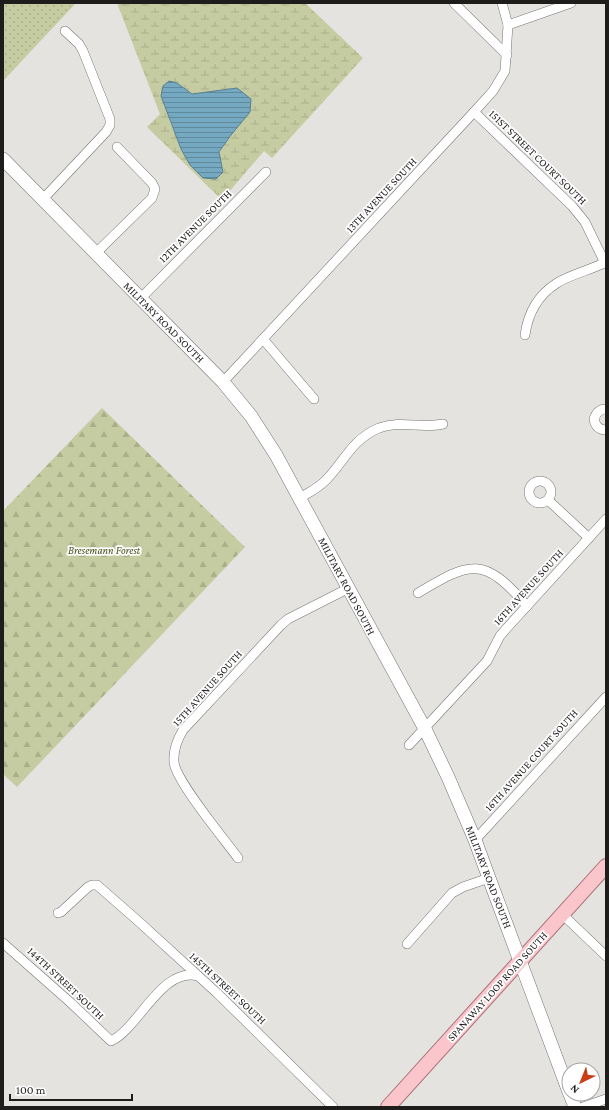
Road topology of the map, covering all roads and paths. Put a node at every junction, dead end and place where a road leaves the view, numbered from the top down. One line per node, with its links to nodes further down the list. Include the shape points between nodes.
1 (454, 3): 6 (street)
2 (502, 3): 4 (street, 13TH AVENUE SOUTH)
3 (571, 3): 4 (street)
4 (508, 25): 6 (street, 13TH AVENUE SOUTH)
5 (65, 31): 11 (street, via 83,50 110,122 106,132)
6 (507, 55): 7 (street, 13TH AVENUE SOUTH, via 502,78)
7 (474, 112): 13 (street, 151ST STREET COURT SOUTH, via 582,216); 16 (street, 13TH AVENUE SOUTH)
8 (118, 147): 12 (street, via 155,189 152,198)
9 (3, 159): 11 (main road, MILITARY ROAD SOUTH)
10 (266, 172): 14 (street, 12TH AVENUE SOUTH)
11 (43, 199): 12 (main road, MILITARY ROAD SOUTH)
12 (96, 253): 14 (main road, MILITARY ROAD SOUTH)
13 (605, 262): 15 (street, via 564,279 542,296 530,313)
14 (140, 298): 17 (main road, MILITARY ROAD SOUTH)
15 (525, 334)
16 (263, 339): 17 (street, 13TH AVENUE SOUTH); 18 (street)
17 (224, 382): 22 (main road, MILITARY ROAD SOUTH, via 260,429)
18 (314, 399)
19 (606, 409): 21 (street, via 600,410 594,419 599,429)
20 (443, 424): 22 (street, via 425,426 402,423 371,432 356,443 324,482)
21 (606, 430)
22 (300, 498): 26 (main road, MILITARY ROAD SOUTH)
23 (548, 500): 25 (street)
24 (606, 519): 25 (street, 16TH AVENUE SOUTH)
25 (589, 538): 28 (street, 16TH AVENUE SOUTH)
26 (349, 588): 30 (main road, MILITARY ROAD SOUTH); 33 (street, 15TH AVENUE SOUTH, via 281,625 183,730 177,740 174,751 177,773)
27 (418, 593): 28 (street, via 461,570 480,569 494,574)
28 (527, 606): 30 (street, 16TH AVENUE SOUTH, via 500,636 487,661)
29 (606, 697): 32 (street, 16TH AVENUE COURT SOUTH)
30 (425, 729): 31 (street, 16TH AVENUE SOUTH); 32 (main road, MILITARY ROAD SOUTH)
31 (409, 745)
32 (475, 840): 35 (main road, MILITARY ROAD SOUTH)
33 (238, 858)
34 (606, 866): 37 (main road, SPANAWAY LOOP ROAD SOUTH)
35 (489, 878): 39 (street, via 452,893); 41 (main road, MILITARY ROAD SOUTH)
36 (58, 913): 42 (street, 145TH STREET SOUTH, via 88,887 94,885)
37 (562, 914): 40 (street); 41 (main road, SPANAWAY LOOP ROAD SOUTH)
38 (3, 943): 42 (street, 144TH STREET SOUTH, via 113,1041 163,988 184,975)
39 (407, 944)
40 (606, 956)
41 (521, 959): 43 (main road, MILITARY ROAD SOUTH); 46 (main road, SPANAWAY LOOP ROAD SOUTH)
42 (198, 976): 45 (street, 145TH STREET SOUTH)
43 (561, 1071)
44 (606, 1099): 47 (street)
45 (333, 1107)
46 (388, 1107)
47 (583, 1107)

